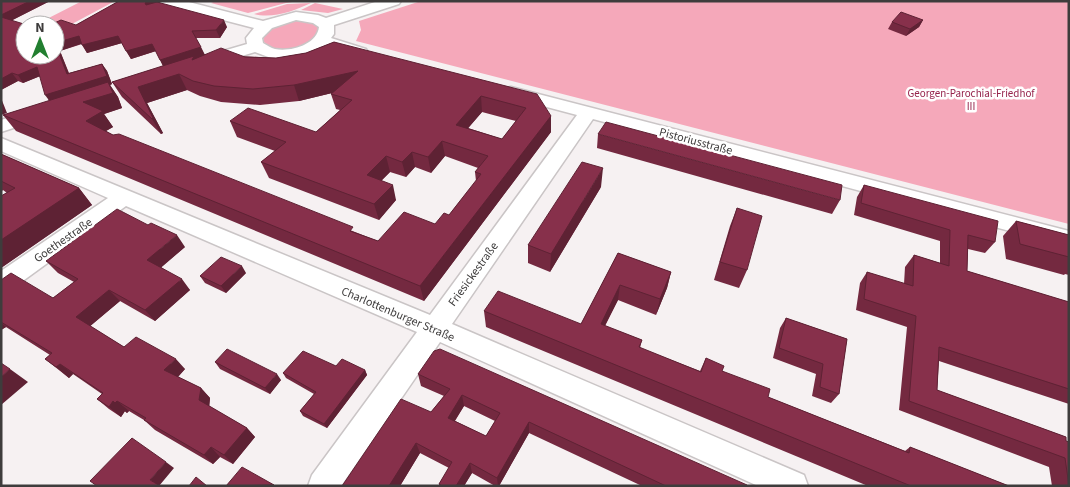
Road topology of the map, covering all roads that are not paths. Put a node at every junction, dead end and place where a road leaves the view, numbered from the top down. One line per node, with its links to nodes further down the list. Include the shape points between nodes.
1 (394, 1): 3 (street)
2 (173, 2): 4 (street)
3 (326, 23): 4 (street, via 317,18 296,16); 5 (street, via 329,33)
4 (264, 26): 6 (street, via 254,38)
5 (323, 41): 6 (street, via 308,50 283,54); 7 (street)
6 (256, 46): 8 (street)
7 (376, 56)
8 (191, 66)
9 (497, 88): 11 (street, Pistoriusstraße)
10 (56, 108): 12 (street)
11 (589, 112): 15 (street, Pistoriusstraße); 17 (street, Friesickestraße)
12 (1, 126)
13 (1, 144): 14 (street, Charlottenburger Straße)
14 (125, 196): 16 (street, Goethestraße); 17 (street, Charlottenburger Straße)
15 (1069, 239)
16 (1, 284)
17 (434, 328): 18 (street, Charlottenburger Straße); 19 (street, Friesickestraße)
18 (790, 485)
19 (323, 486)

